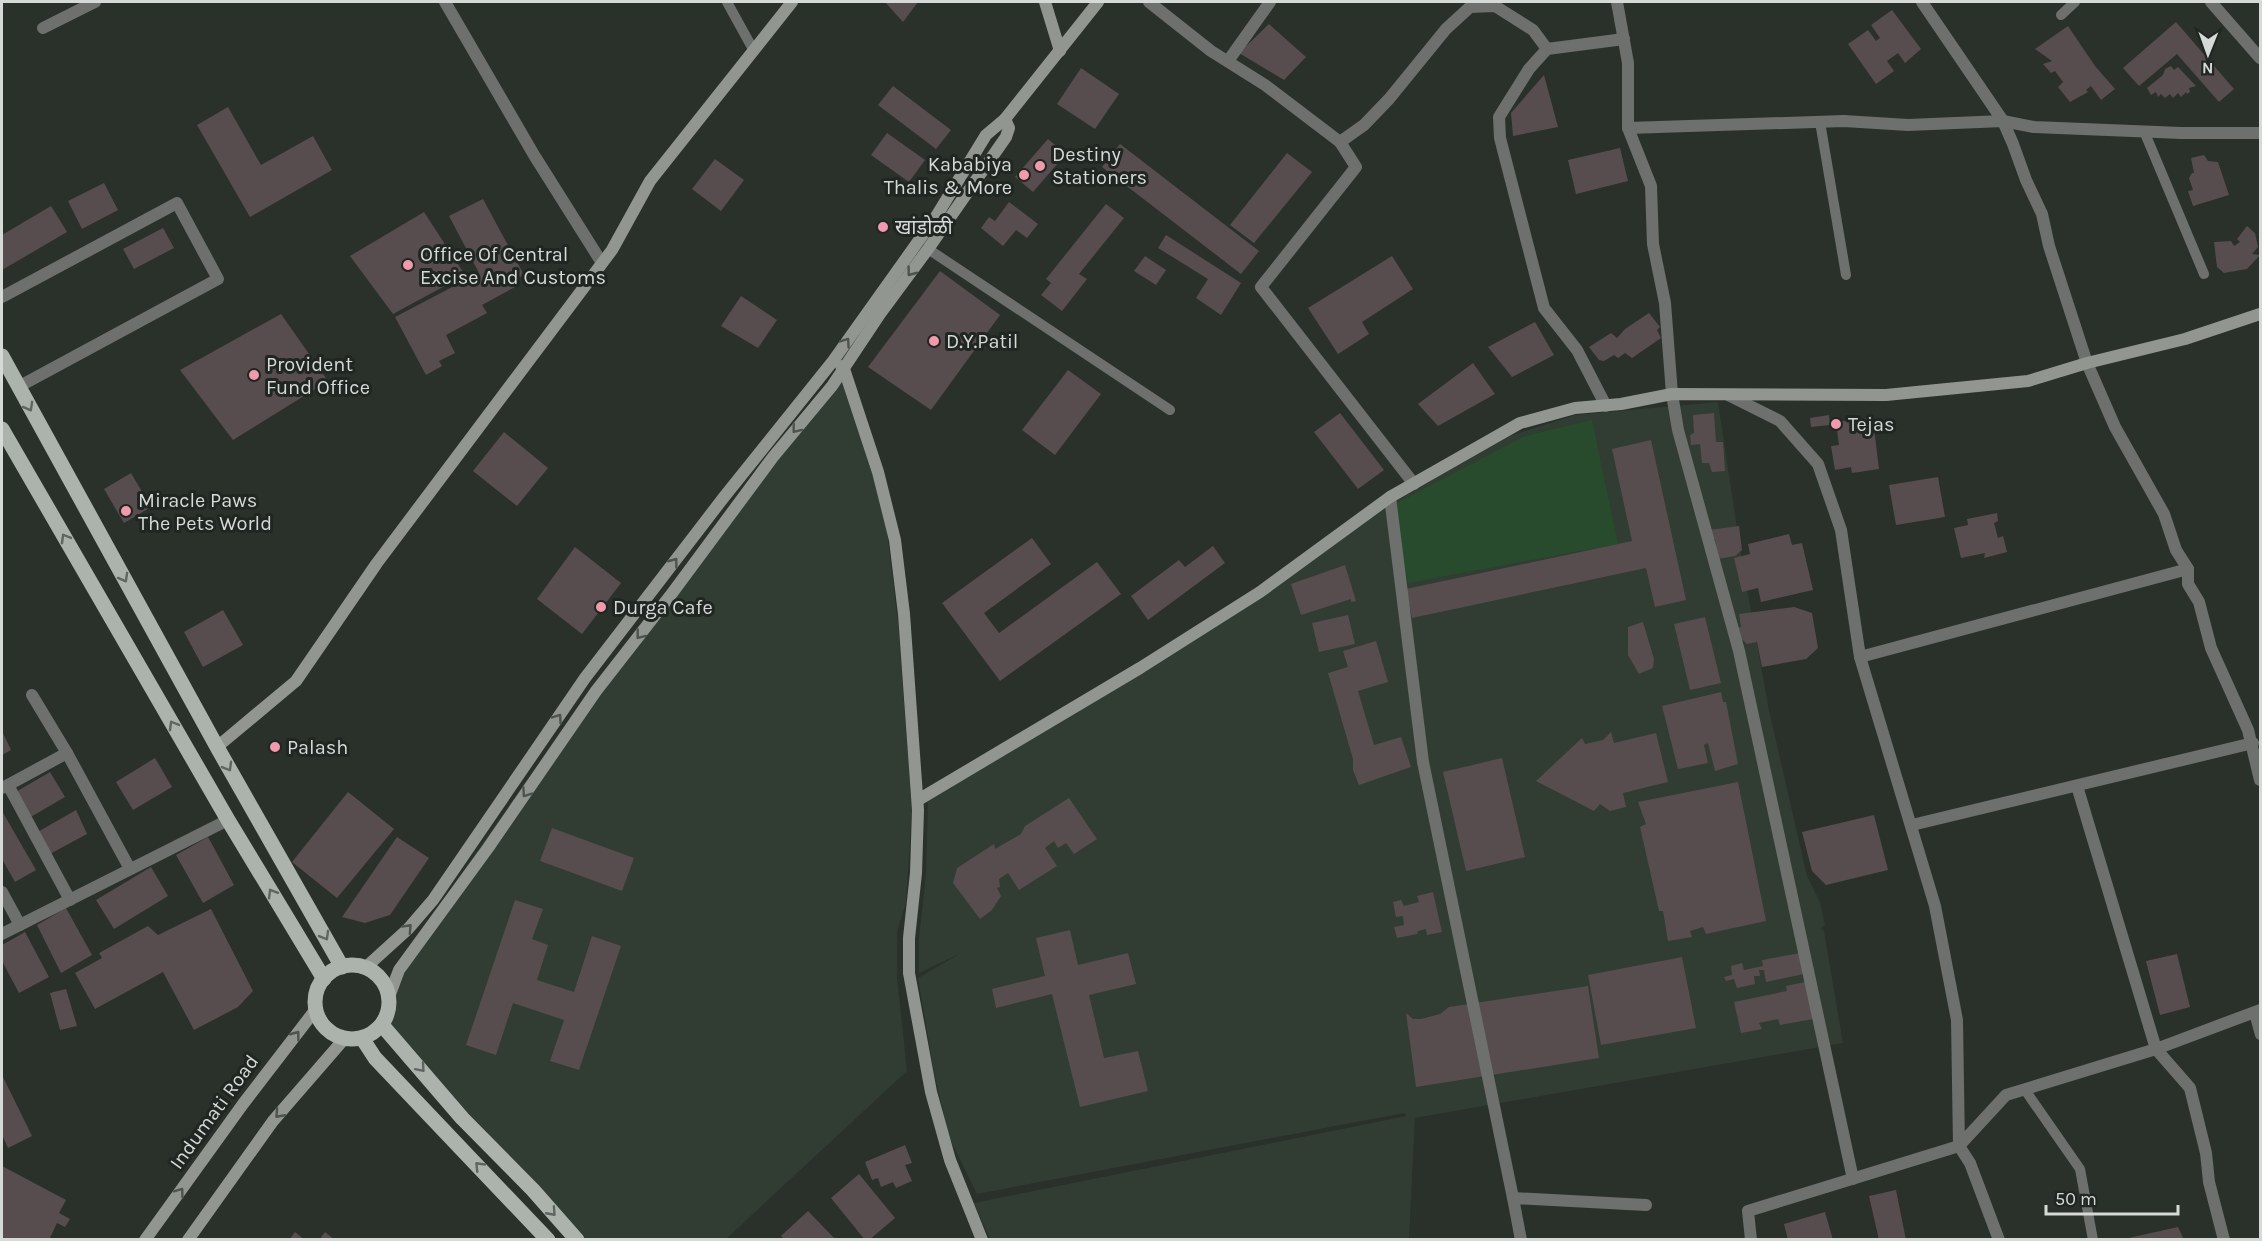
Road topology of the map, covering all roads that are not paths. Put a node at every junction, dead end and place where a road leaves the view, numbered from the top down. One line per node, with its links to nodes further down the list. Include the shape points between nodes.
1 (95, 2): 15 (street)
2 (444, 2): 30 (street)
3 (727, 2): 18 (lane)
4 (792, 2): 18 (street)
5 (1045, 2): 19 (street)
6 (1098, 2): 19 (street)
7 (1149, 2): 21 (street)
8 (1270, 2): 21 (street)
9 (1617, 2): 16 (street)
10 (1922, 2): 23 (street)
11 (2075, 2): 14 (lane)
12 (2211, 2): 20 (street)
13 (1492, 4): 17 (street, via 1533,30); 28 (street, via 1470,7 1446,29 1364,126)
14 (2061, 15)
15 (43, 28)
16 (1624, 39): 17 (street); 25 (street)
17 (1547, 49): 42 (street, via 1529,69 1499,117 1500,138 1544,308 1577,350)
18 (754, 51): 30 (street, via 650,182)
19 (1060, 51): 22 (street)
20 (2260, 58)
21 (1228, 61): 28 (street)
22 (1005, 119): 29 (street, via 1009,128 1006,137); 36 (street, one-way to 22, via 937,215 986,135)
23 (2002, 121): 24 (street, via 1908,125); 26 (street, via 2034,128); 37 (street, via 2042,214)
24 (1820, 122): 25 (street); 32 (lane)
25 (1628, 128): 40 (street, via 1651,186 1653,244 1665,303)
26 (2144, 131): 27 (street); 31 (lane)
27 (2260, 133)
28 (1340, 142): 45 (street, via 1356,167 1261,287)
29 (928, 249): 38 (street, one-way to 38); 43 (lane)
30 (602, 263): 51 (street, via 377,563 296,681)
31 (2204, 274)
32 (1846, 275)
33 (2, 297): 39 (street, via 177,203 218,279)
34 (2260, 314): 37 (street, via 2185,339)
35 (2, 356): 39 (main road)
36 (833, 361): 38 (street); 65 (street, one-way to 36, via 433,900 585,678)
37 (2087, 363): 41 (street, via 2028,381 1957,389 1886,395); 47 (street, via 2115,427 2164,514 2176,550)
38 (844, 369): 56 (street, via 896,542); 67 (street, one-way to 67, via 598,689 399,970)
39 (18, 387): 51 (main road, one-way to 51)
40 (1672, 393): 41 (street); 42 (street); 77 (street, via 1678,430 1739,651)
41 (1728, 395): 48 (street, via 1780,421 1818,464 1841,530)
42 (1606, 406): 45 (street, via 1575,408 1520,423)
43 (1170, 410)
44 (2, 429): 57 (main road, one-way to 44)
45 (1414, 484): 46 (street)
46 (1390, 497): 56 (street, via 1260,592); 78 (street, via 1423,762)
47 (2188, 569): 48 (street); 50 (street, via 2187,584 2199,602 2211,648)
48 (1860, 657): 58 (street)
49 (32, 695): 52 (street)
50 (2253, 743): 53 (street); 54 (street)
51 (217, 747): 64 (main road, one-way to 64)
52 (67, 753): 55 (street); 59 (street)
53 (2260, 780)
54 (2077, 786): 58 (street); 74 (street)
55 (5, 787): 61 (street)
56 (918, 800): 85 (street, via 909,973 931,1092 950,1160)
57 (228, 820): 59 (street); 66 (main road, one-way to 57)
58 (1912, 825): 76 (street, via 1935,906 1957,1020)
59 (130, 869): 61 (street)
60 (2, 892): 62 (street)
61 (70, 900): 62 (street)
62 (20, 925): 63 (street)
63 (2, 934)
64 (342, 967): 65 (main road); 66 (main road)
65 (365, 968): 67 (main road, via 377,975)
66 (324, 979): 68 (main road, via 316,995)
67 (389, 997): 70 (main road)
68 (316, 1009): 72 (main road, via 321,1023); 81 (street, Indumati Road, one-way to 68)
69 (2257, 1012): 71 (lane); 74 (street)
70 (382, 1025): 73 (main road); 84 (main road, one-way to 84, via 462,1118)
71 (2260, 1035)
72 (345, 1038): 73 (main road); 82 (street, one-way to 82, via 273,1121)
73 (362, 1038): 83 (main road, one-way to 73, via 375,1058)
74 (2156, 1049): 75 (street); 91 (street, via 2190,1088 2206,1153 2208,1182)
75 (2025, 1090): 76 (street, via 2006,1095); 90 (lane, via 2080,1169)
76 (1959, 1146): 77 (street); 89 (street, via 1970,1163)
77 (1853, 1179): 80 (street)
78 (1513, 1198): 79 (street); 86 (street)
79 (1646, 1205)
80 (1748, 1211): 87 (street); 88 (street)
81 (145, 1239)
82 (188, 1239)
83 (548, 1239)
84 (577, 1239)
85 (982, 1239)
86 (1521, 1239)
87 (1742, 1239)
88 (1751, 1239)
89 (1999, 1239)
90 (2093, 1239)
91 (2224, 1239)

